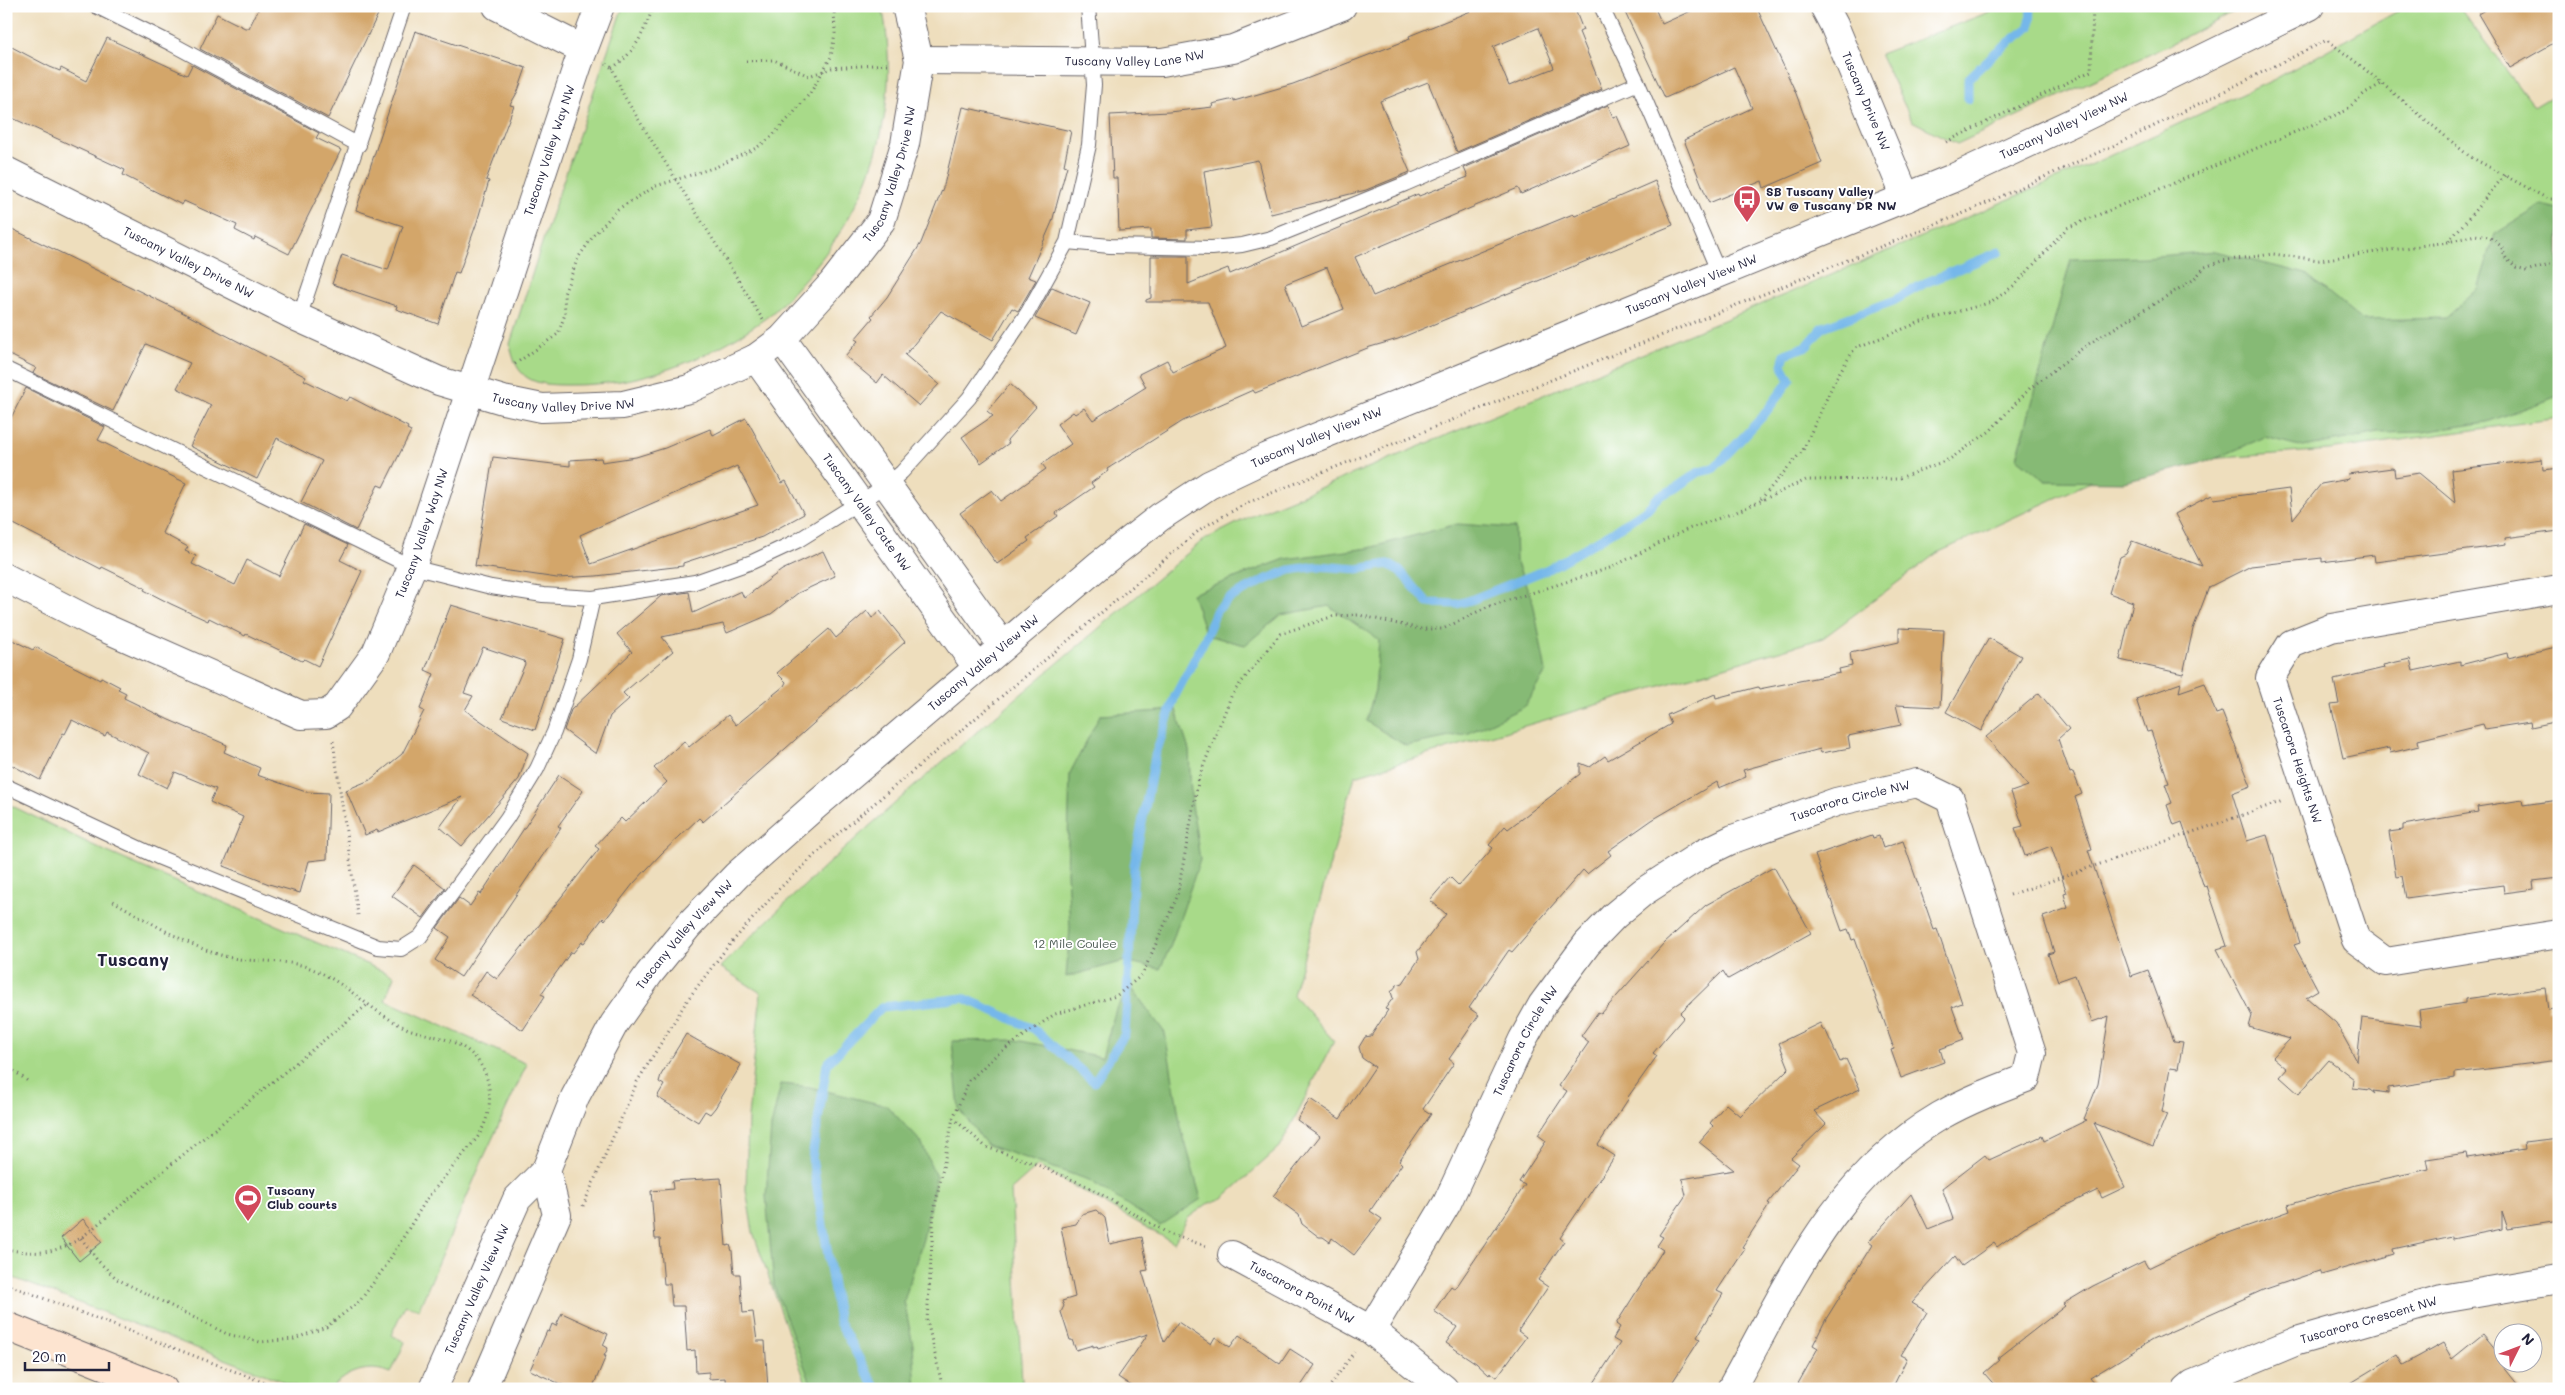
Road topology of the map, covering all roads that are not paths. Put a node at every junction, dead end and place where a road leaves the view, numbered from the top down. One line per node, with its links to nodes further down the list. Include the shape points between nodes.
1 (96, 6): 16 (lane)
2 (404, 6): 16 (lane)
3 (496, 6): 12 (street)
4 (906, 6): 13 (street, Tuscany Valley Drive NW)
5 (1088, 6): 14 (lane)
6 (1342, 6): 11 (street, Tuscany Valley Lane NW)
7 (1601, 6): 15 (lane)
8 (1824, 6): 18 (street, Tuscany Drive NW)
9 (2310, 6): 18 (street, Tuscany Valley View NW, via 2082,118)
10 (592, 9): 12 (street, Tuscany Valley Way NW)
11 (1284, 17): 14 (street, Tuscany Valley Lane NW, via 1233,48 1162,62)
12 (593, 56): 25 (street, Tuscany Valley Way NW)
13 (919, 60): 14 (street, Tuscany Valley Lane NW); 22 (street, Tuscany Valley Drive NW, via 905,144 881,221 832,284)
14 (1092, 62): 19 (lane, via 1094,85 1089,144)
15 (1638, 83): 19 (lane, via 1271,238 1242,246 1212,248); 20 (lane)
16 (359, 145): 21 (lane)
17 (6, 171): 21 (street, Tuscany Valley Drive NW)
18 (1906, 198): 20 (street, Tuscany Valley View NW)
19 (1067, 242): 26 (lane, via 1028,312 969,398)
20 (1719, 272): 32 (street, Tuscany Valley View NW, via 1268,457 1209,485 1160,517)
21 (299, 318): 25 (street, Tuscany Valley Drive NW, via 439,381)
22 (782, 339): 23 (street, Tuscany Valley Drive NW); 26 (street)
23 (756, 358): 25 (street, Tuscany Valley Drive NW, via 689,389 623,405 542,408); 27 (street, Tuscany Valley Gate NW)
24 (6, 369): 28 (lane)
25 (470, 390): 28 (street, Tuscany Valley Way NW)
26 (887, 485): 27 (lane); 32 (street)
27 (860, 504): 31 (lane, via 797,541 752,562 695,582); 33 (street, Tuscany Valley Gate NW)
28 (412, 567): 29 (street, Tuscany Valley Way NW, via 376,653 346,696 326,714 301,715 96,624); 31 (lane, via 491,587)
29 (6, 578)
30 (2559, 589): 35 (street, Tuscarora Heights NW, via 2331,628 2291,644 2270,678 2356,940 2386,962)
31 (593, 598): 34 (lane, via 579,659 554,732 537,769 512,810 415,941 401,949 378,947 158,857)
32 (1002, 644): 33 (street, Tuscany Valley View NW)
33 (977, 667): 36 (street, Tuscany Valley View NW, via 737,875 688,926 614,1024 575,1098)
34 (6, 786)
35 (2559, 934)
36 (546, 1170): 42 (street, Tuscany Valley View NW, via 517,1199); 43 (street, via 557,1215)
37 (1232, 1255): 40 (street, Tuscarora Point NW)
38 (2559, 1279): 46 (street, Tuscarora Crescent NW, via 2442,1299 2297,1341)
39 (6, 1326): 41 (street)
40 (1371, 1330): 44 (street); 45 (street, Tuscarora Circle NW, via 1447,1203 1542,1005 1587,944 1614,916 1672,871 1733,839 1836,802 1917,783 1950,799 2032,1053 2026,1078 1939,1117 1891,1151 1864,1176 1818,1232)
41 (163, 1389)
42 (433, 1389)
43 (482, 1389)
44 (1444, 1389)
45 (1731, 1389)
46 (2186, 1389)

